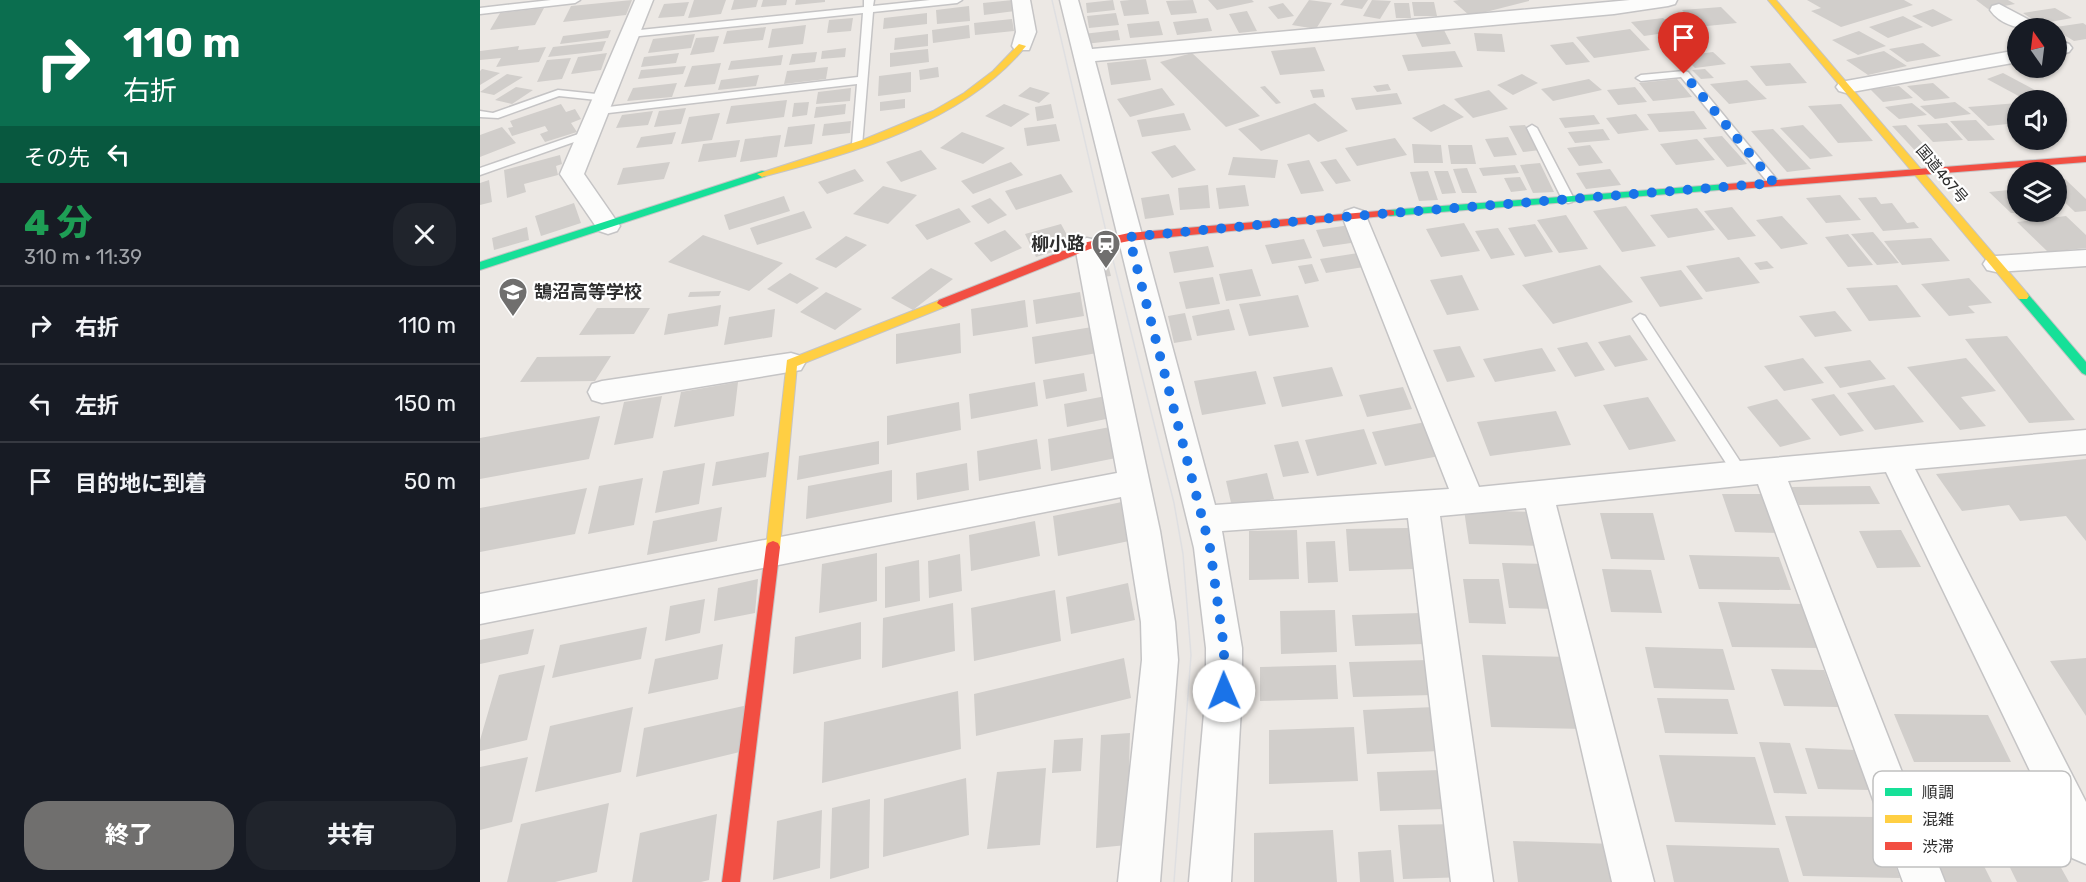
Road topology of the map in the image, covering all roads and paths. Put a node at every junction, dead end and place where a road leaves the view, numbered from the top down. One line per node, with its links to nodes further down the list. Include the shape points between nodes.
1 (575, 0): 10 (lane)
2 (644, 0): 12 (street)
3 (957, 0): 8 (lane)
4 (1021, 0): 13 (street, via 1026,32)
5 (1069, 0): 14 (street)
6 (1668, 0): 14 (street, via 1614,8 1454,15)
7 (1772, 0): 18 (main road, 国道467号)
8 (869, 5): 12 (lane); 17 (lane)
9 (1999, 10): 11 (street)
10 (480, 11)
11 (2013, 18)
12 (630, 34): 19 (street)
13 (1022, 46): 23 (main road, via 998,75 974,93 942,112)
14 (1083, 56): 31 (street)
15 (2007, 58): 18 (street)
16 (1641, 78): 27 (lane, via 1684,74)
17 (863, 80): 19 (lane); 23 (lane)
18 (1846, 87): 26 (main road, 国道467号)
19 (603, 104): 20 (lane, via 558,93 494,116); 22 (street)
20 (480, 114)
21 (1532, 128): 28 (lane)
22 (590, 133): 25 (lane); 30 (street, via 572,174)
23 (858, 144): 30 (main road)
24 (2086, 159): 26 (main road)
25 (480, 172)
26 (1919, 172): 27 (main road); 34 (main road, 国道467号)
27 (1774, 183): 28 (main road)
28 (1568, 199): 29 (main road)
29 (1354, 216): 31 (main road); 45 (street)
30 (608, 226): 35 (main road)
31 (1129, 237): 32 (main road); 47 (street)
32 (1087, 246): 37 (main road); 43 (street)
33 (2086, 258): 34 (street)
34 (1996, 264): 38 (main road, 国道467号)
35 (480, 266)
36 (1640, 319): 42 (lane)
37 (791, 363): 39 (street); 48 (main road)
38 (2086, 370)
39 (602, 392)
40 (2086, 442): 41 (street)
41 (1895, 460): 42 (street); 51 (street)
42 (1754, 472): 44 (street); 50 (street)
43 (1134, 482): 48 (street); 56 (street, via 1156,610 1160,660)
44 (1539, 494): 45 (street); 59 (street)
45 (1469, 501): 46 (street)
46 (1422, 503): 47 (street); 58 (street)
47 (1203, 519): 57 (street, via 1224,648)
48 (773, 552): 49 (street); 55 (main road)
49 (480, 609)
50 (1878, 771)
51 (2050, 771)
52 (2071, 814): 53 (street)
53 (2086, 844)
54 (1918, 867): 60 (street)
55 (731, 882)
56 (1139, 882)
57 (1210, 882)
58 (1472, 882)
59 (1633, 882)
60 (1924, 882)

